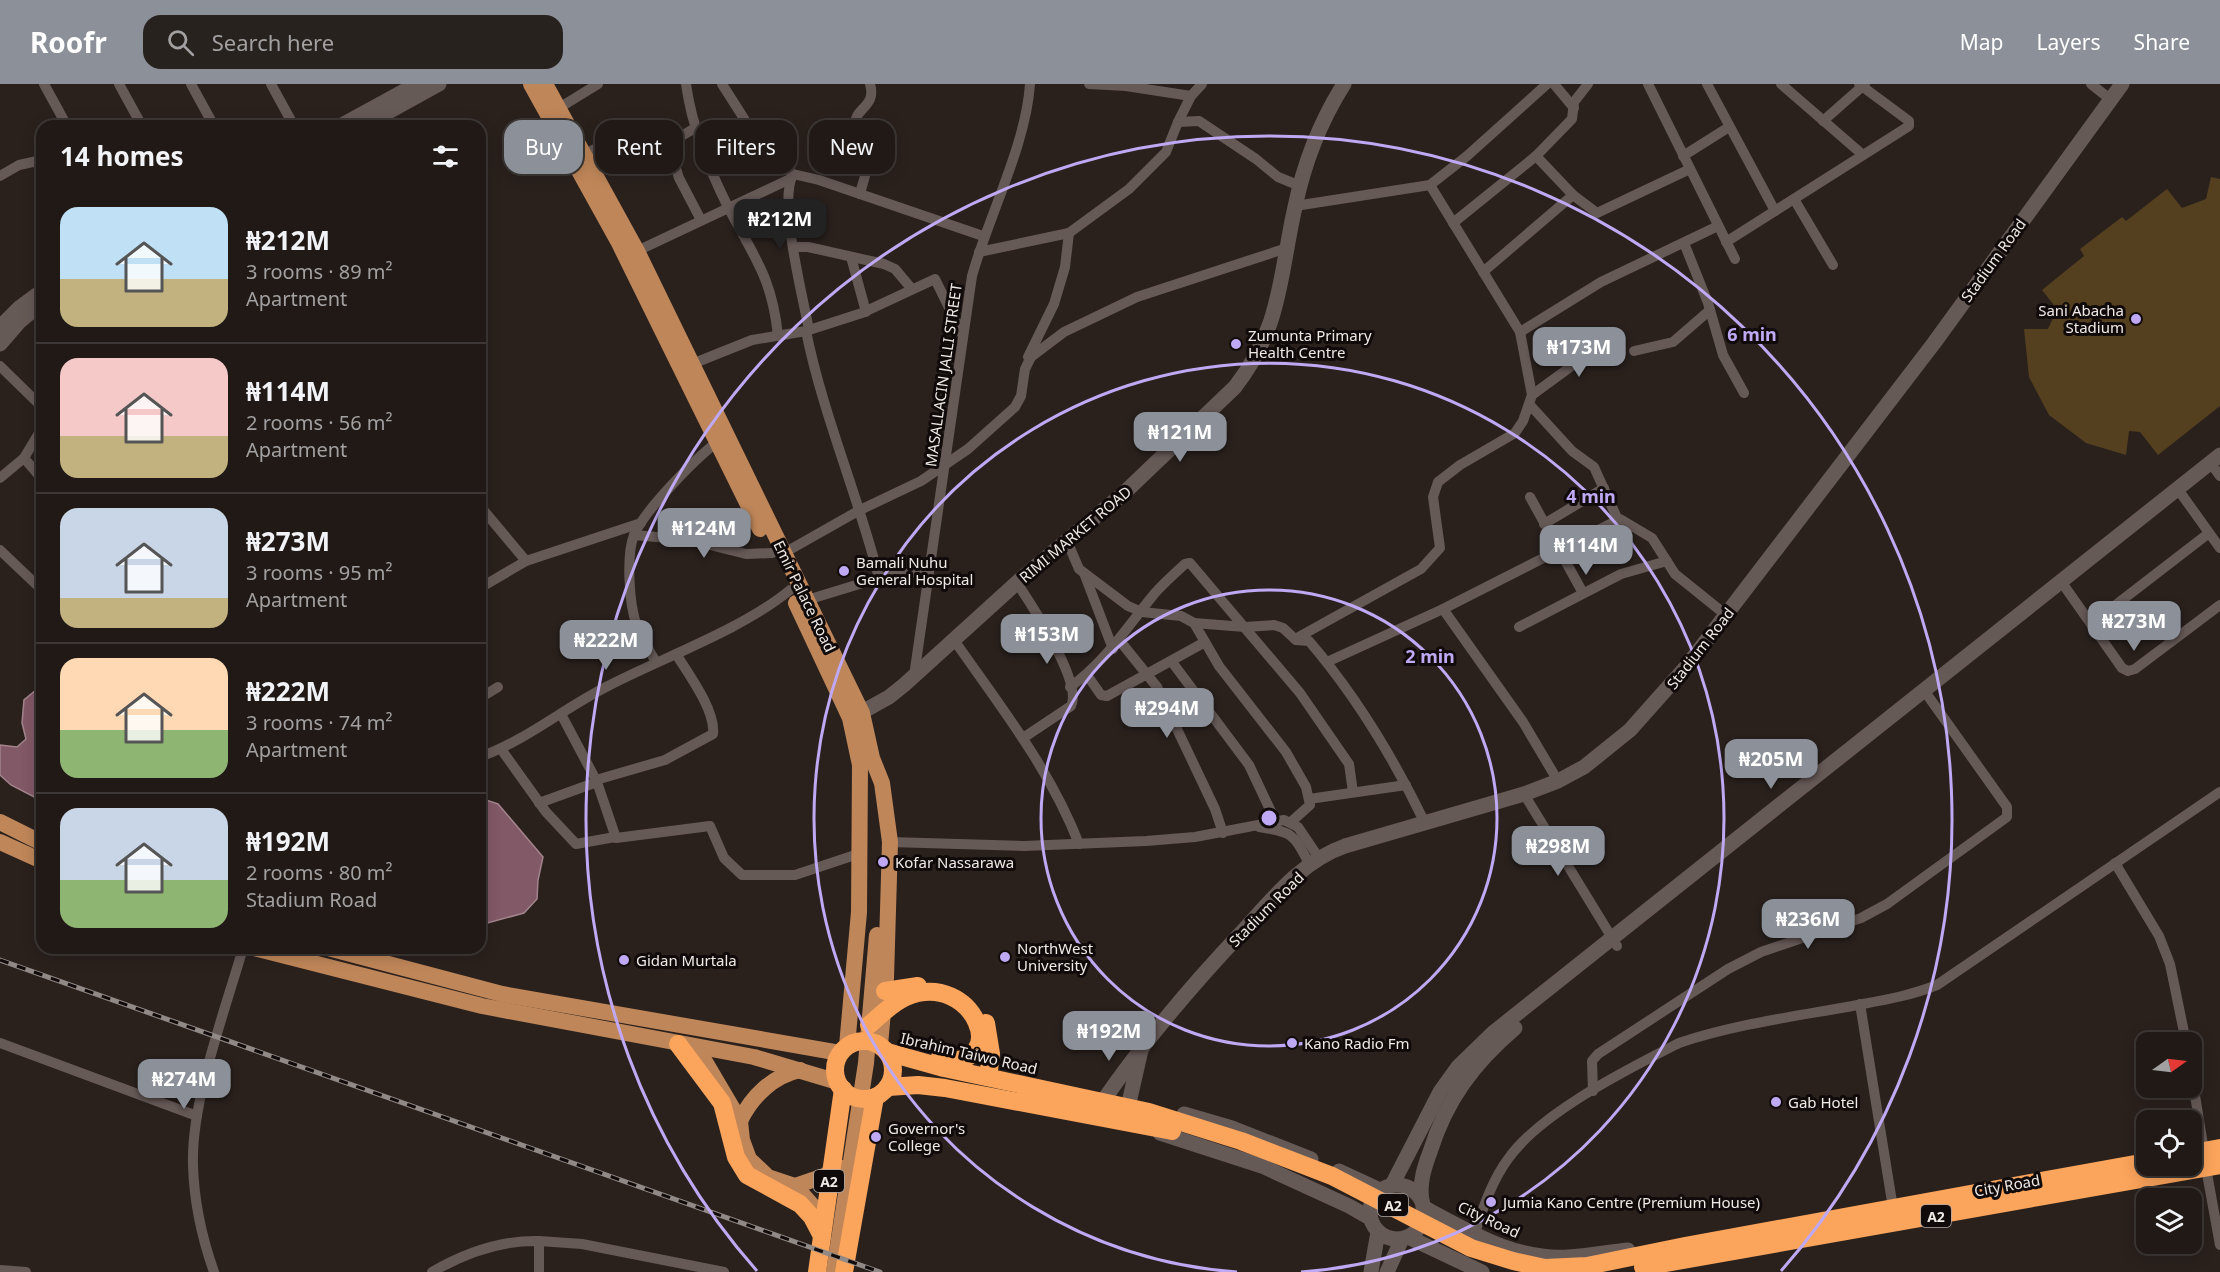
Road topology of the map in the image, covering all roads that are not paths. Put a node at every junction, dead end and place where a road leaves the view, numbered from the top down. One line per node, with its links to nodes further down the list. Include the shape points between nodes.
1 (44, 84): 29 (street)
2 (119, 84): 30 (street)
3 (191, 84): 31 (street)
4 (271, 84): 32 (street)
5 (417, 84): 33 (main road)
6 (439, 84): 34 (main road)
7 (531, 84): 53 (main road, Emir Palace Road)
8 (545, 84): 27 (main road, Emir Palace Road)
9 (598, 84): 27 (street)
10 (686, 84): 38 (street)
11 (722, 84): 50 (street, via 757,142)
12 (870, 84): 54 (street, via 870,101 857,115 855,126 867,166)
13 (1029, 84): 64 (street, MASALLACIN JALLI STREET, via 1027,111)
14 (1089, 84): 25 (street)
15 (1344, 84): 52 (main road, RIMI MARKET ROAD, via 1324,119)
16 (1547, 84): 51 (street)
17 (1554, 84): 28 (street)
18 (1588, 84): 28 (street, via 1574,102)
19 (1648, 84): 44 (street)
20 (1781, 84): 35 (street)
21 (2091, 84): 26 (street)
22 (2122, 84): 26 (main road, Stadium Road)
23 (1862, 85): 35 (street); 42 (street, via 1910,124)
24 (1712, 86): 37 (street)
25 (1197, 88): 36 (street)
26 (2110, 99): 132 (main road, Stadium Road, via 1934,343)
27 (559, 108): 41 (main road, Emir Palace Road)
28 (1574, 108): 43 (street, via 1572,119)
29 (64, 120)
30 (139, 120)
31 (211, 120)
32 (291, 120)
33 (351, 120)
34 (374, 120)
35 (1822, 121): 42 (street)
36 (1178, 122): 52 (street, via 1199,121 1278,177); 63 (street, via 1166,152 1129,189)
37 (1729, 127): 44 (street); 59 (street)
38 (695, 128): 39 (street)
39 (683, 135)
40 (595, 149): 41 (street)
41 (585, 154): 53 (main road, Emir Palace Road)
42 (1863, 155): 56 (street)
43 (1536, 156): 55 (street); 61 (street)
44 (1683, 156): 46 (street)
45 (36, 161): 49 (street, via 19,165)
46 (1690, 169): 55 (street, via 1597,213); 62 (street)
47 (678, 174): 60 (street)
48 (714, 174): 58 (street)
49 (0, 176)
50 (792, 177): 54 (street); 58 (street); 67 (street, via 788,199)
51 (1430, 185): 57 (street); 61 (street)
52 (1300, 186): 57 (main road, RIMI MARKET ROAD)
53 (599, 192): 69 (main road, Emir Palace Road); 95 (main road, Emir Palace Road)
54 (861, 194): 64 (street)
55 (1573, 195): 74 (street)
56 (1794, 199): 59 (street); 73 (street)
57 (1295, 206): 68 (main road, RIMI MARKET ROAD)
58 (728, 207): 60 (street); 83 (street, via 765,274)
59 (1775, 210): 65 (street)
60 (701, 220): 69 (street)
61 (1453, 223): 74 (street)
62 (1718, 226): 65 (street); 66 (street)
63 (1069, 233): 70 (street); 90 (street, via 1065,267 1054,304)
64 (983, 236): 70 (street, MASALLACIN JALLI STREET)
65 (1726, 242): 72 (street)
66 (1684, 243): 78 (street); 82 (street, via 1601,282)
67 (794, 247): 71 (street); 81 (street)
68 (1287, 248): 90 (street, via 1137,297 1097,315 1038,350); 112 (main road, RIMI MARKET ROAD, via 1273,320 1246,373 1124,493)
69 (637, 251): 88 (main road, Emir Palace Road)
70 (979, 252): 84 (street, MASALLACIN JALLI STREET)
71 (851, 257): 75 (street, via 895,269); 79 (street)
72 (1735, 259)
73 (1833, 265)
74 (1483, 272): 82 (street)
75 (911, 288): 79 (street); 84 (street, via 937,280)
76 (36, 295): 80 (main road)
77 (36, 308): 86 (main road)
78 (1710, 310): 87 (street, via 1673,342); 91 (street, via 1723,355)
79 (867, 312): 81 (street)
80 (0, 327)
81 (807, 330): 83 (street); 104 (street, via 846,475)
82 (1520, 332): 92 (street)
83 (778, 336): 88 (street, via 752,340)
84 (963, 336): 97 (street, MASALLACIN JALLI STREET)
85 (1610, 338): 92 (street)
86 (0, 344)
87 (1634, 351)
88 (692, 364): 116 (main road, Emir Palace Road)
89 (0, 366): 93 (street)
90 (1025, 369): 97 (street, via 1021,396 1015,407)
91 (1744, 393)
92 (1531, 400): 101 (street, via 1572,451 1594,467); 137 (street, via 1515,433 1438,482 1433,497 1440,548 1421,569)
93 (36, 401)
94 (36, 438): 96 (street)
95 (716, 442): 107 (street, via 688,467); 116 (main road, Emir Palace Road)
96 (24, 458): 99 (street); 100 (street)
97 (946, 465): 104 (street); 119 (street, MASALLACIN JALLI STREET)
98 (2219, 466): 102 (main road); 109 (main road)
99 (36, 472)
100 (0, 478)
101 (1604, 488): 106 (street); 108 (street)
102 (2182, 495): 109 (main road); 110 (street)
103 (1530, 497): 108 (street)
104 (860, 510): 116 (street); 121 (street)
105 (486, 513): 117 (street)
106 (1618, 520): 115 (street); 118 (street, via 1623,519 1652,538)
107 (641, 523): 111 (street); 117 (street)
108 (1544, 524): 115 (street)
109 (2130, 531): 125 (main road); 181 (main road)
110 (2209, 533): 113 (street); 134 (street)
111 (634, 535): 116 (street, via 690,540 746,554); 142 (street, via 630,552 633,611)
112 (1067, 541): 120 (street); 122 (main road, RIMI MARKET ROAD)
113 (2220, 548)
114 (0, 550): 123 (street)
115 (1558, 551): 127 (street); 130 (street)
116 (778, 553): 126 (main road, Emir Palace Road); 128 (main road, Emir Palace Road)
117 (526, 561): 124 (street)
118 (1666, 561): 127 (street, via 1621,574); 132 (street, via 1675,574)
119 (929, 570): 121 (street); 147 (street, MASALLACIN JALLI STREET)
120 (1083, 573): 131 (street); 140 (street)
121 (879, 578): 128 (street)
122 (1017, 583): 138 (main road, RIMI MARKET ROAD); 149 (street, via 1052,639)
123 (36, 584)
124 (486, 584)
125 (2065, 587): 134 (street); 151 (main road)
126 (790, 590): 141 (street, via 761,611); 153 (main road, Emir Palace Road)
127 (1583, 593): 136 (street)
128 (807, 600): 153 (main road, Emir Palace Road)
129 (2220, 605): 134 (street, via 2135,669 2122,668)
130 (1443, 609): 144 (street); 159 (street, via 1523,722)
131 (1142, 612): 133 (street, via 1181,616); 135 (street, via 1155,593 1190,563); 140 (street)
132 (1726, 615): 159 (main road, Stadium Road, via 1658,702 1630,730 1584,767)
133 (1194, 623): 135 (street); 139 (street)
134 (2091, 624)
135 (1245, 627): 137 (street, via 1280,626); 161 (street, via 1342,752 1353,774)
136 (1519, 627)
137 (1295, 639): 144 (street, via 1309,641)
138 (954, 640): 147 (main road, RIMI MARKET ROAD); 154 (street)
139 (1205, 642): 143 (street); 164 (street, via 1286,752)
140 (1116, 645): 145 (street); 146 (street)
141 (676, 654): 142 (street); 158 (street, via 701,694 713,734 665,760)
142 (656, 662): 152 (street)
143 (1172, 662): 146 (street); 166 (street, via 1249,765)
144 (1327, 662): 160 (street, via 1384,742)
145 (1087, 675): 146 (street, via 1103,696); 149 (street)
146 (1148, 675): 171 (street, via 1174,720)
147 (914, 676): 153 (main road, RIMI MARKET ROAD, via 889,697)
148 (498, 687): 150 (street)
149 (1071, 687): 154 (street, via 1071,706)
150 (486, 694)
151 (1928, 696): 181 (main road); 199 (street, via 2007,807 2007,818 1887,904 1861,918 1737,964 1598,1054 1592,1061)
152 (561, 714): 155 (street); 158 (street)
153 (856, 716): 157 (main road, Emir Palace Road)
154 (1023, 738): 175 (street, via 1059,795)
155 (501, 749): 156 (street); 165 (street)
156 (486, 755)
157 (866, 761): 174 (main road, Emir Palace Road, via 883,791); 178 (main road, Emir Palace Road); 185 (main road, via 880,855)
158 (596, 781): 165 (street); 172 (street)
159 (1558, 781): 163 (main road, Stadium Road)
160 (1406, 785): 161 (street); 169 (street)
161 (1353, 792): 164 (street)
162 (2220, 792): 180 (street)
163 (1524, 794): 169 (main road, Stadium Road); 181 (street)
164 (1309, 799): 168 (street, via 1308,808)
165 (539, 803): 172 (street, via 576,844)
166 (1275, 820): 168 (street); 170 (street)
167 (0, 822): 176 (main road)
168 (1291, 822): 179 (street, via 1298,827)
169 (1425, 823): 179 (main road, Stadium Road, via 1345,846)
170 (1253, 826): 171 (street); 179 (street, via 1285,831)
171 (1223, 833): 175 (street)
172 (615, 837): 178 (street, via 710,826 724,858 742,875 795,875)
173 (0, 842): 177 (main road)
174 (890, 842): 175 (street); 186 (main road, Emir Palace Road)
175 (1079, 844)
176 (36, 848)
177 (36, 851)
178 (861, 853): 194 (main road, Emir Palace Road, via 852,1014)
179 (1315, 862): 192 (main road, Stadium Road, via 1275,896 1188,989)
180 (2115, 863): 187 (street, via 1937,985 1912,995); 189 (street, via 2159,936 2170,964)
181 (1614, 942): 212 (main road, via 1494,1032 1458,1067 1427,1112); 213 (main road, via 1502,1039 1460,1084 1446,1108 1428,1156 1421,1182)
182 (241, 954): 204 (street)
183 (278, 954): 191 (main road, via 482,1006)
184 (351, 954): 194 (main road, via 502,994)
185 (870, 960): 188 (main road); 210 (main road)
186 (885, 990): 195 (main road, Emir Palace Road); 197 (highway, via 948,986 970,1000 990,1033)
187 (1860, 1004): 199 (street, via 1698,1036); 214 (street)
188 (869, 1025): 195 (highway, via 893,1005 921,993 950,997 972,1012 979,1027 978,1046 954,1061); 232 (main road)
189 (2184, 1032)
190 (0, 1043): 204 (street)
191 (678, 1044): 193 (main road); 217 (highway, via 722,1103 740,1165 756,1181 800,1204)
192 (1143, 1044): 202 (main road, Stadium Road); 203 (main road, Stadium Road)
193 (698, 1048): 196 (main road, via 754,1057); 206 (main road)
194 (844, 1049): 195 (highway, A2, via 858,1041 870,1041); 198 (highway, A2, via 835,1067)
195 (890, 1051): 197 (highway, Ibrahim Taiwo Road / A2); 200 (highway, A2, via 893,1069)
196 (800, 1070): 198 (main road); 206 (main road, via 783,1076 758,1094)
197 (988, 1077): 202 (highway, Ibrahim Taiwo Road / A2)
198 (840, 1085): 200 (highway, A2, via 852,1096 863,1099); 217 (highway, A2)
199 (1593, 1091): 218 (street, via 1547,1119 1524,1139 1507,1160 1487,1197)
200 (881, 1092): 205 (highway, Ibrahim Taiwo Road / A2, via 918,1085); 233 (highway, A2)
201 (2196, 1098): 208 (street)
202 (1103, 1101): 203 (highway, Ibrahim Taiwo Road / A2)
203 (1128, 1107): 205 (highway, Ibrahim Taiwo Road / A2)
204 (197, 1116): 226 (street, via 193,1163 196,1203)
205 (1151, 1119): 207 (highway, A2); 212 (main road, Ibrahim Taiwo Road / A2, via 1168,1110 1232,1128); 215 (main road, Ibrahim Taiwo Road / A2)
206 (740, 1121): 211 (main road, via 744,1148 756,1168 768,1177)
207 (1240, 1145): 223 (highway, A2, via 1332,1176 1472,1248 1502,1258 1545,1268); 237 (highway, A2, via 1471,1256)
208 (2208, 1157): 221 (street); 222 (highway, City Road / A2)
209 (2136, 1164): 214 (highway, City Road / A2)
210 (842, 1165): 211 (main road); 217 (main road)
211 (795, 1186): 217 (main road)
212 (1386, 1187): 213 (main road, via 1407,1186); 215 (main road, via 1371,1203)
213 (1423, 1204): 218 (main road, City Road / A2); 219 (main road, via 1421,1224)
214 (1893, 1208): 222 (highway, City Road / A2)
215 (1370, 1218): 216 (main road)
216 (1378, 1232): 219 (main road, via 1385,1237); 234 (main road)
217 (827, 1234): 230 (highway, A2); 231 (main road)
218 (1474, 1235): 222 (main road, City Road / A2, via 1513,1252 1547,1257)
219 (1405, 1238): 235 (main road); 236 (main road, A2)
220 (539, 1241): 227 (street, via 498,1245); 228 (street); 229 (street, via 582,1244)
221 (2220, 1245)
222 (1689, 1253): 223 (highway, City Road / A2)
223 (1652, 1264): 238 (highway, A2)
224 (0, 1270): 225 (street)
225 (27, 1272)
226 (214, 1272)
227 (432, 1272)
228 (539, 1272)
229 (724, 1272)
230 (817, 1272)
231 (826, 1272)
232 (834, 1272)
233 (844, 1272)
234 (1371, 1272)
235 (1388, 1272)
236 (1482, 1272)
237 (1518, 1272)
238 (1614, 1272)

